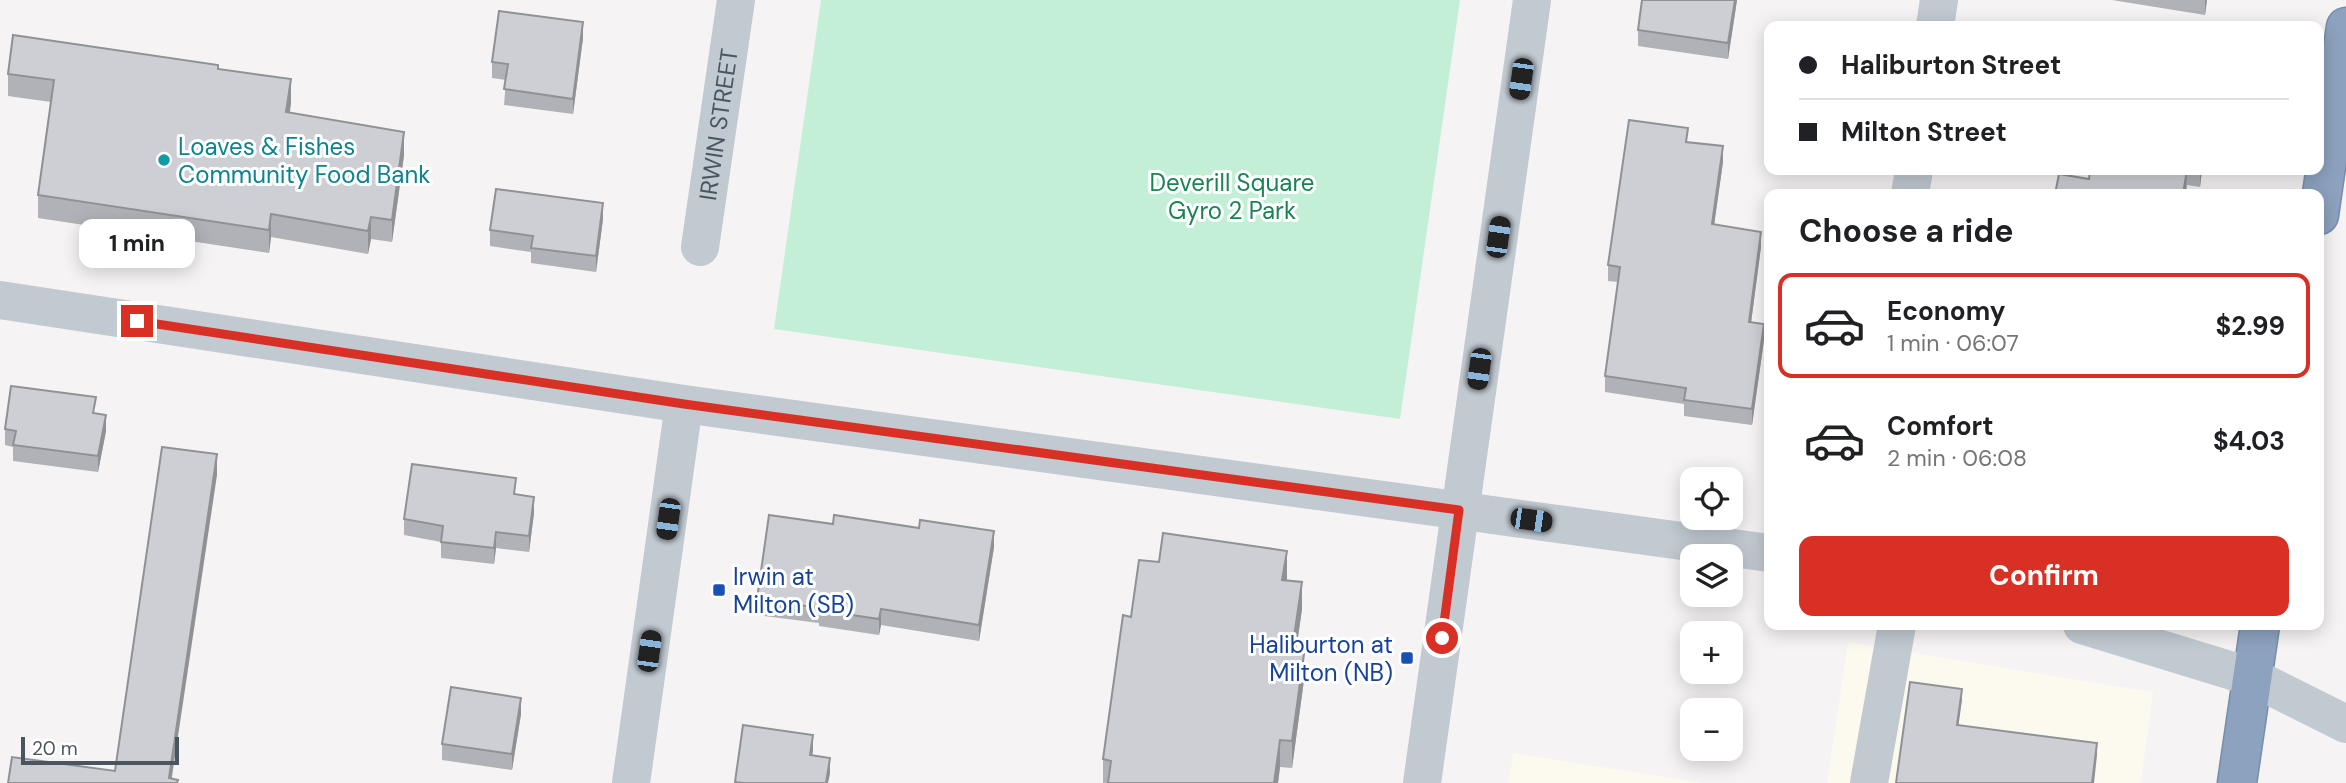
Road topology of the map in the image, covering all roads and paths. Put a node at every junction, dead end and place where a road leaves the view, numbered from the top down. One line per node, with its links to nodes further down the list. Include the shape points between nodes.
1 (736, 0): 7 (street, IRWIN STREET)
2 (1532, 0): 10 (street)
3 (1939, 0): 4 (street)
4 (1936, 21)
5 (2346, 26): 6 (highway)
6 (2323, 189)
7 (700, 247)
8 (0, 300): 9 (street)
9 (684, 404): 10 (street); 17 (street)
10 (1459, 510): 11 (street); 18 (street)
11 (1764, 552)
12 (1896, 630): 19 (street)
13 (2098, 630): 15 (street)
14 (2259, 630): 15 (highway)
15 (2252, 677): 16 (street); 20 (highway)
16 (2346, 723)
17 (631, 783)
18 (1422, 783)
19 (1870, 783)
20 (2237, 783)

